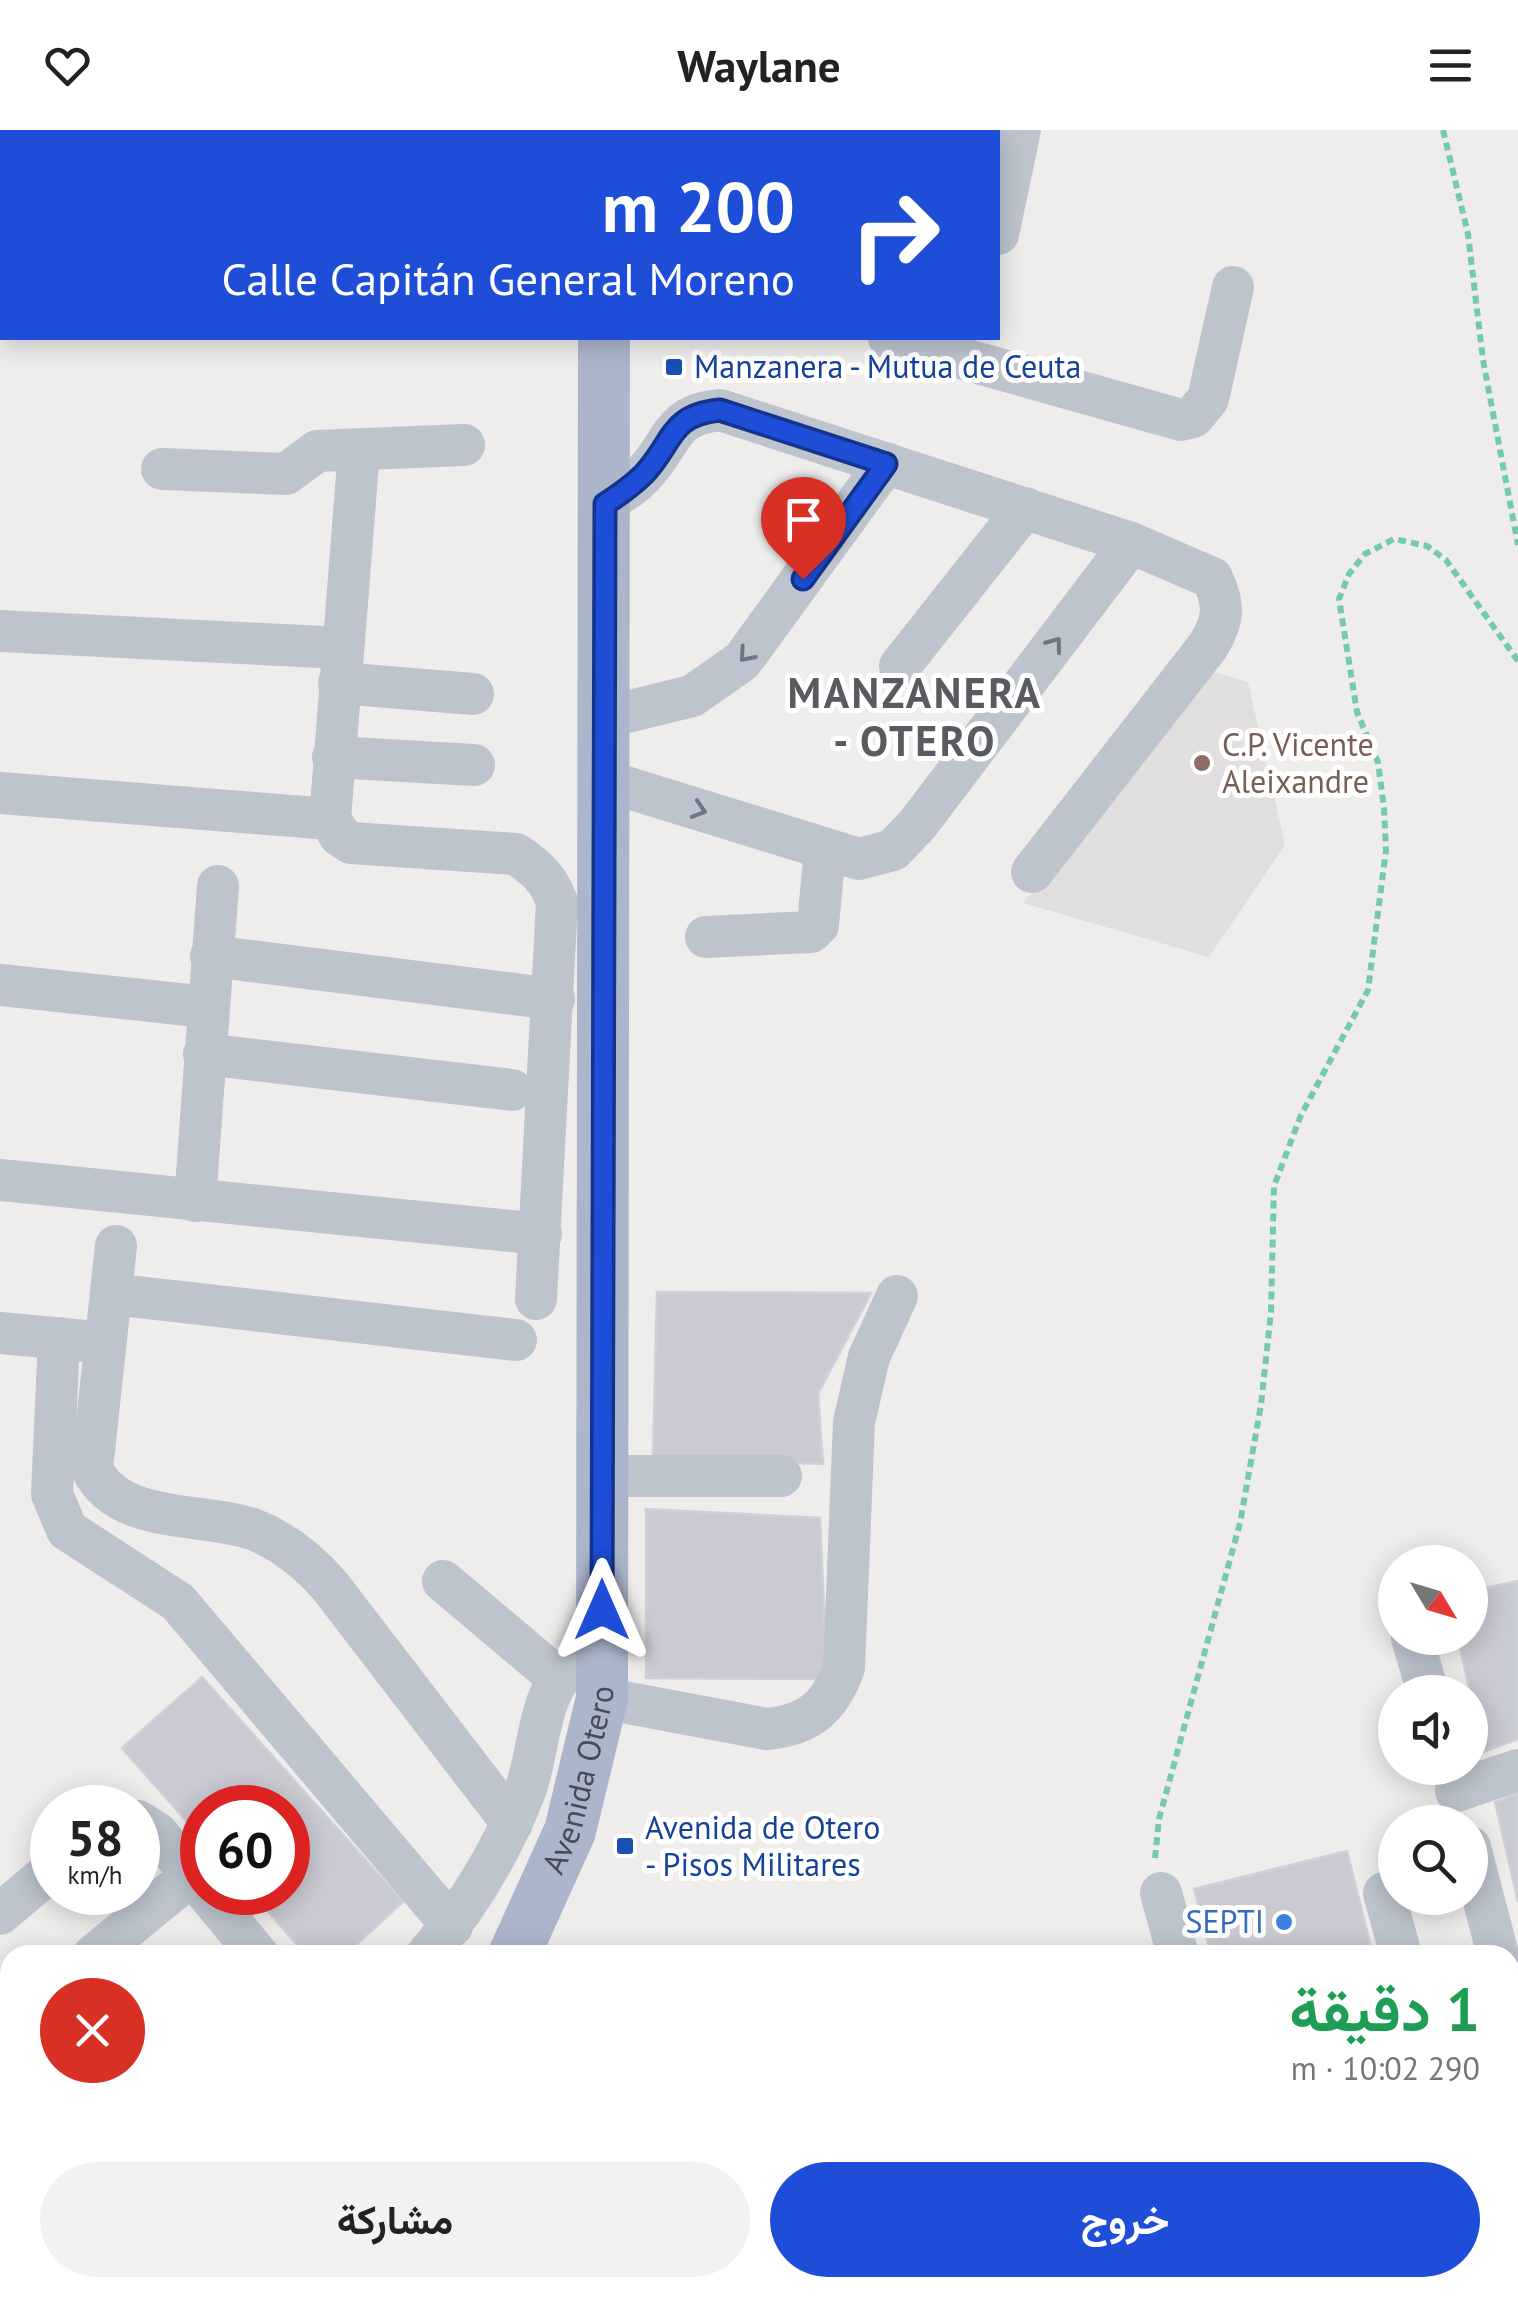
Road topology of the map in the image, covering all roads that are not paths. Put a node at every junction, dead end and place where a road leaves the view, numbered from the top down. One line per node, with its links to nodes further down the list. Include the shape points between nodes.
1 (1020, 130): 2 (street)
2 (1000, 225)
3 (1233, 287): 6 (street, via 1208,399 1193,417 1180,420)
4 (604, 340): 11 (main road, Avenida Otero)
5 (904, 340): 6 (street)
6 (973, 349)
7 (464, 445): 8 (street)
8 (358, 450): 10 (street, via 317,451 286,474); 15 (street)
9 (886, 464): 11 (street, via 720,410 698,412 680,422 646,472); 12 (street); 18 (street, one-way to 18, via 742,662 692,696)
10 (162, 470)
11 (605, 504): 18 (main road, Avenida Otero)
12 (1025, 508): 13 (street); 16 (street)
13 (1132, 543): 24 (street, one-way to 13, via 859,859 893,850); 25 (street, via 1212,578 1223,600 1221,625)
14 (0, 632): 15 (street)
15 (340, 666): 17 (street); 19 (street)
16 (900, 666)
17 (473, 694)
18 (606, 717): 21 (main road, Avenida Otero)
19 (333, 757): 20 (street); 23 (street)
20 (474, 765)
21 (606, 781): 24 (street, one-way to 24); 45 (main road, Avenida Otero)
22 (0, 793): 23 (street)
23 (330, 820): 30 (street, via 351,843 516,854 533,864 557,902)
24 (826, 849): 27 (street, via 818,925 811,932)
25 (1032, 872)
26 (218, 886): 28 (street)
27 (706, 937)
28 (211, 956): 30 (street); 31 (street)
29 (0, 985): 31 (street)
30 (554, 999): 36 (street)
31 (207, 1007): 32 (street)
32 (204, 1054): 33 (street); 35 (street)
33 (512, 1090)
34 (0, 1180): 35 (street)
35 (194, 1201): 36 (street)
36 (541, 1234): 40 (street)
37 (116, 1246): 38 (street)
38 (111, 1294): 43 (street); 44 (street)
39 (897, 1296): 48 (street, via 870,1357 854,1422 844,1668 835,1693 818,1714 767,1729)
40 (536, 1299)
41 (0, 1334): 42 (street)
42 (59, 1338): 44 (street); 61 (street, via 52,1494 59,1519 178,1602)
43 (516, 1340)
44 (106, 1343): 51 (street, via 92,1469 99,1483 129,1504 254,1530 296,1553 330,1586)
45 (603, 1476): 46 (street); 48 (main road, Avenida Otero)
46 (781, 1476)
47 (443, 1581): 48 (street)
48 (587, 1684): 51 (street); 64 (main road, Avenida Otero, via 570,1831)
49 (1518, 1770): 50 (street)
50 (1456, 1794)
51 (512, 1822): 61 (street)
52 (160, 1836): 53 (street)
53 (180, 1861)
54 (30, 1889): 57 (street)
55 (1161, 1893): 65 (street)
56 (180, 1898): 62 (street)
57 (0, 1914)
58 (225, 1915): 63 (street)
59 (1390, 1915): 66 (street)
60 (1488, 1915): 67 (street)
61 (440, 1940)
62 (109, 1945)
63 (250, 1945)
64 (519, 1945)
65 (1175, 1945)
66 (1398, 1945)
67 (1495, 1945)

